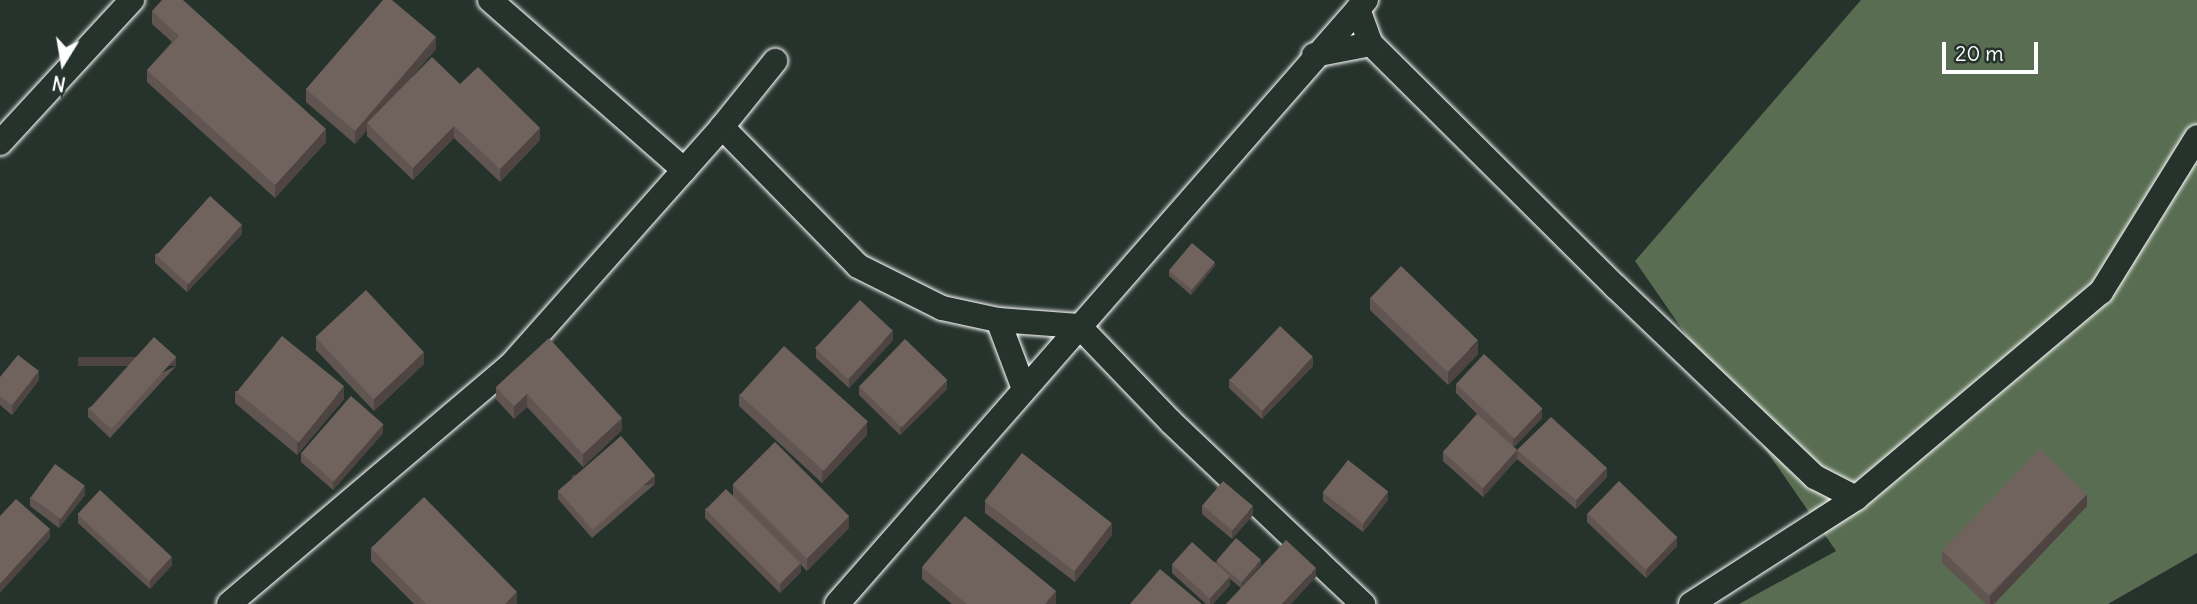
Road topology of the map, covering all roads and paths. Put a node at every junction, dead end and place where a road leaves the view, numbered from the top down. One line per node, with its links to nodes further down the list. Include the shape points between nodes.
1 (132, 0): 9 (street)
2 (490, 0): 10 (street)
3 (1362, 4): 4 (street); 5 (street)
4 (1371, 44): 5 (street); 14 (street)
5 (1314, 55): 12 (street)
6 (775, 61): 7 (street)
7 (722, 127): 10 (street); 11 (street, via 858,266 942,308)
8 (2197, 137): 15 (street, via 2101,292)
9 (0, 143)
10 (684, 170): 17 (street, via 510,366)
11 (998, 320): 12 (street); 13 (street)
12 (1079, 326): 13 (street); 19 (street, via 1171,422)
13 (1024, 389): 18 (street)
14 (1815, 477): 15 (street); 16 (street)
15 (1856, 498): 16 (street)
16 (1823, 519): 20 (street)
17 (229, 604)
18 (837, 604)
19 (1363, 604)
20 (1691, 604)

